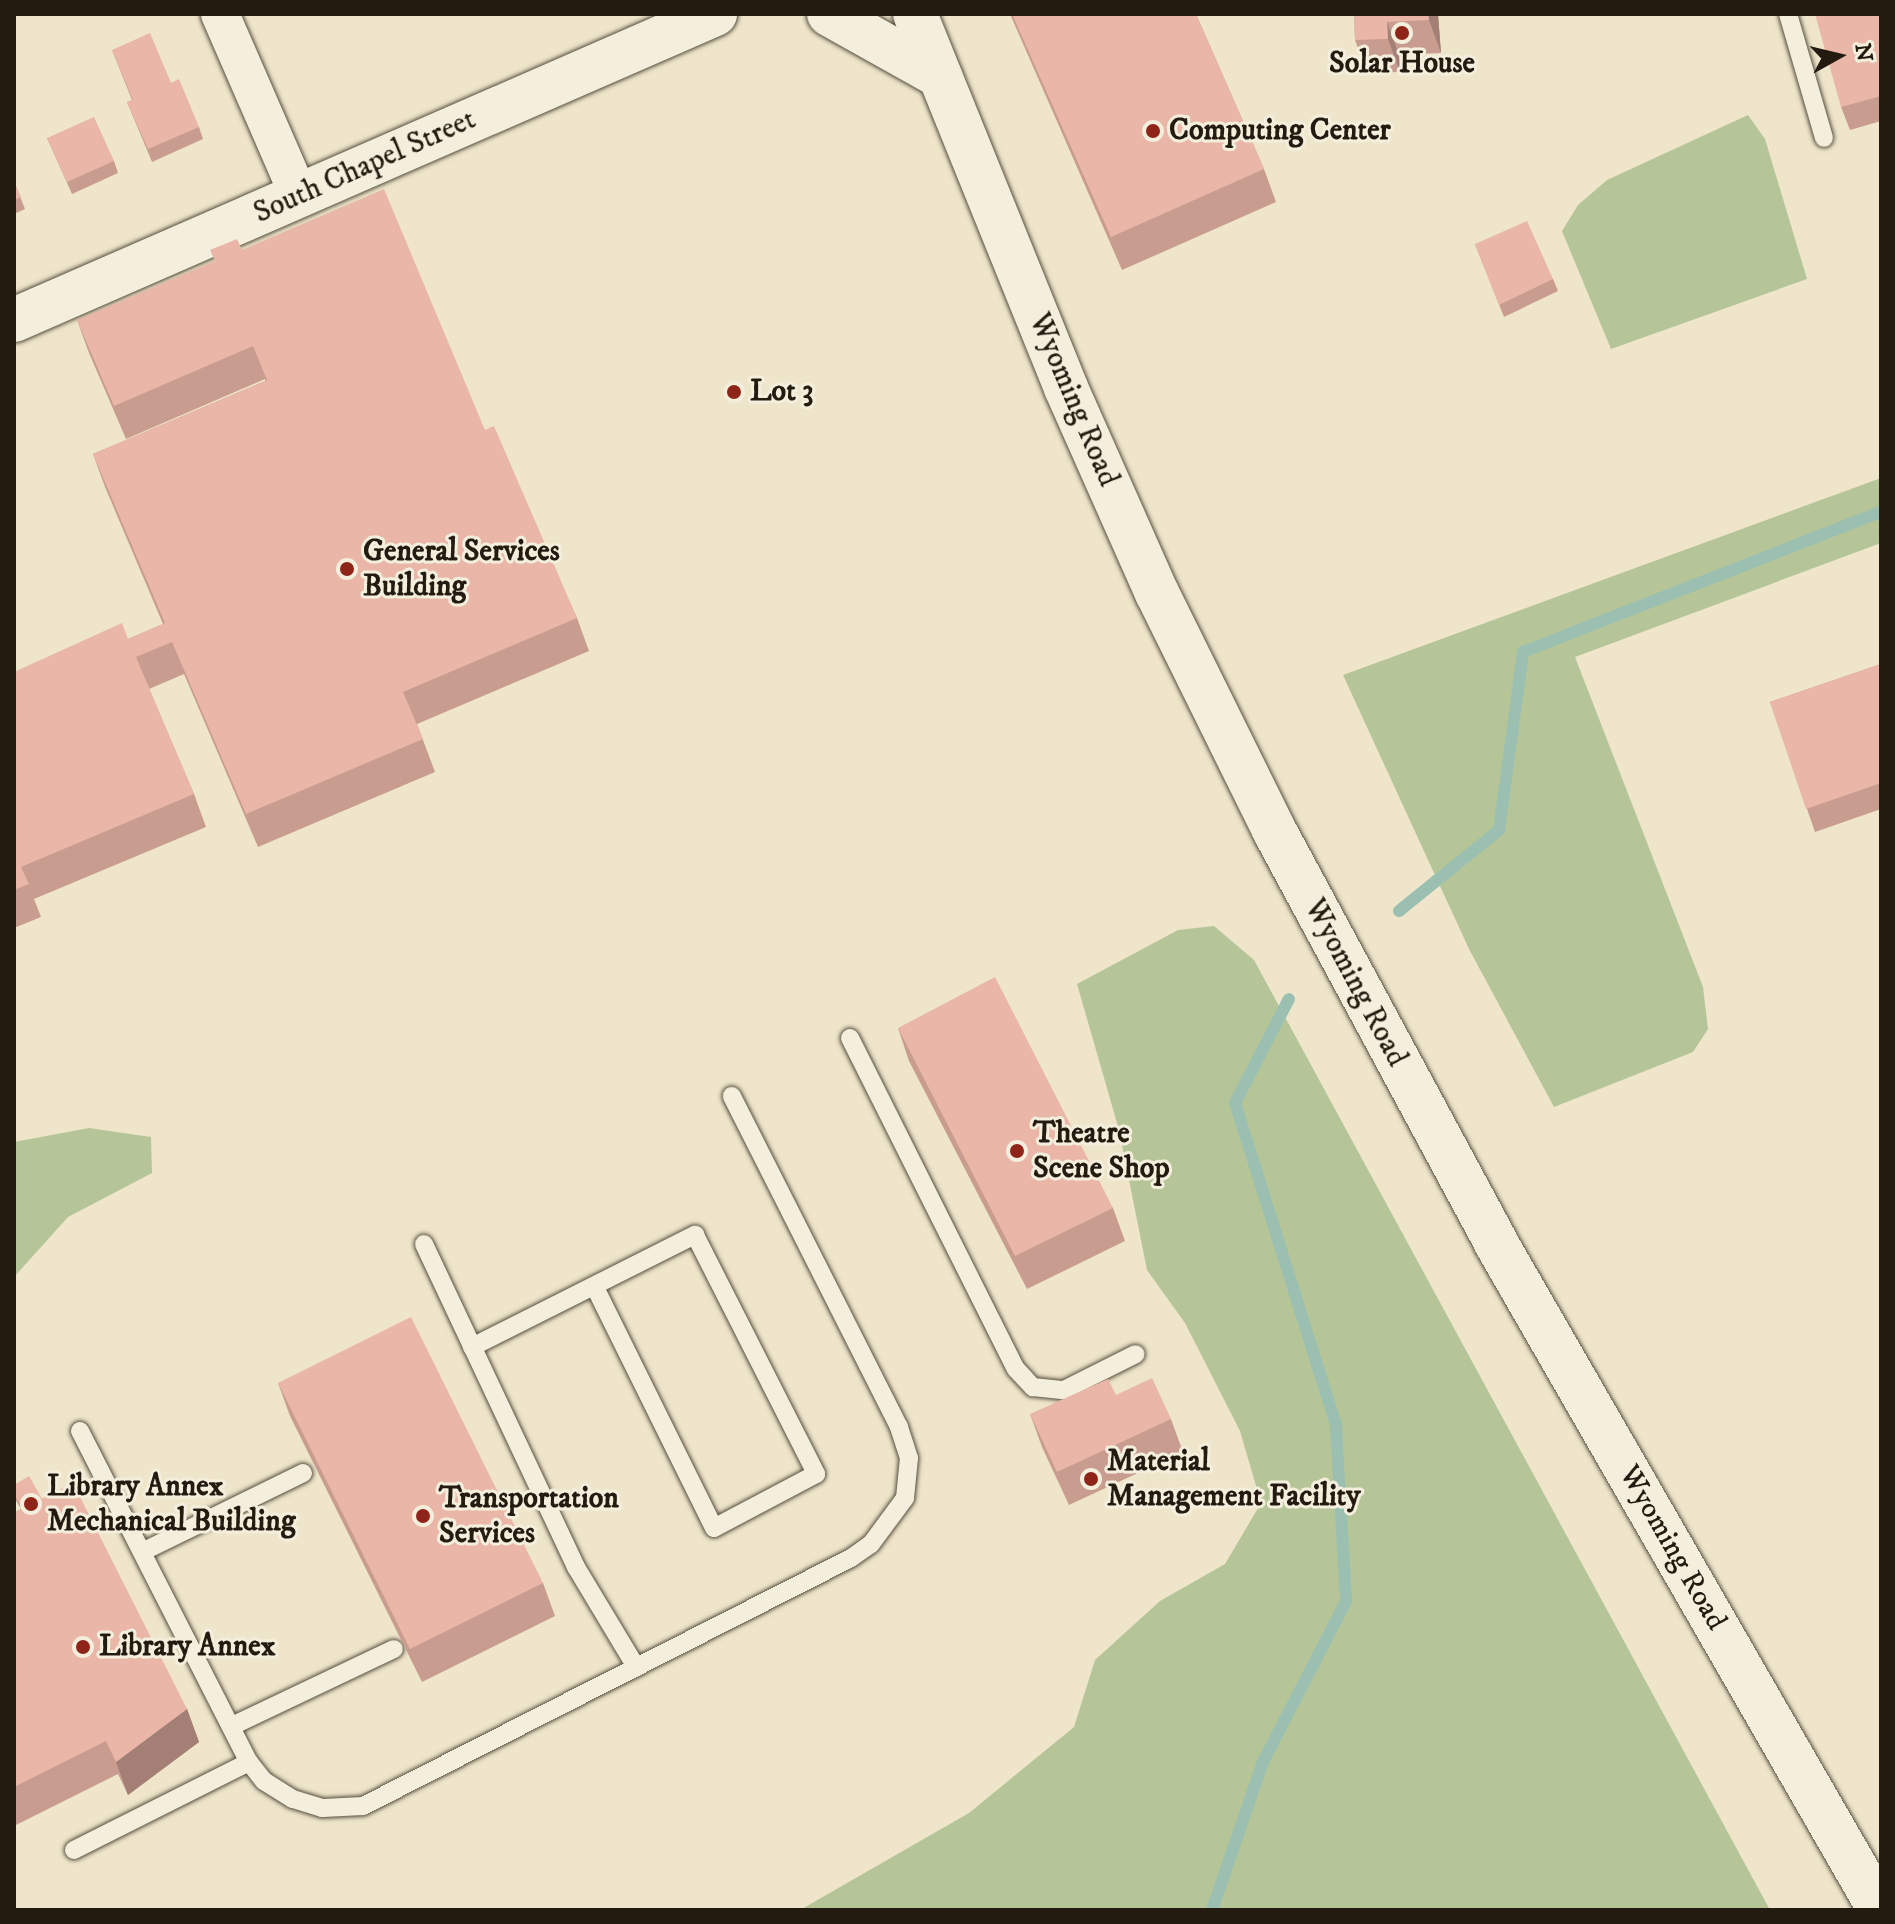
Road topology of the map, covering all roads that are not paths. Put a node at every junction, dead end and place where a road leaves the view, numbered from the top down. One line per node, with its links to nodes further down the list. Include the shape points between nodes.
1 (220, 14): 8 (street)
2 (715, 14): 8 (street, South Chapel Street)
3 (829, 14): 6 (street)
4 (915, 14): 6 (street, Wyoming Road)
5 (1788, 14): 7 (lane)
6 (940, 76): 24 (street, Wyoming Road, via 1066,388 1151,579 1274,830 1496,1243)
7 (1824, 138)
8 (299, 196): 9 (street, South Chapel Street)
9 (14, 320)
10 (850, 1038): 15 (lane, via 1016,1369 1033,1387 1064,1390)
11 (732, 1096): 20 (lane, via 899,1427 909,1458 905,1498 871,1544 851,1558)
12 (424, 1244): 14 (lane)
13 (596, 1289): 13 (lane, via 695,1235 816,1474 714,1528); 14 (lane)
14 (472, 1347): 20 (lane, via 576,1567)
15 (1136, 1354)
16 (80, 1431): 18 (lane)
17 (303, 1473): 18 (lane)
18 (144, 1551): 21 (lane)
19 (394, 1649): 21 (lane)
20 (636, 1667): 22 (lane, via 363,1806 323,1808 293,1799 264,1781)
21 (234, 1725): 22 (lane)
22 (249, 1762): 23 (lane)
23 (74, 1850)
24 (1880, 1910)

